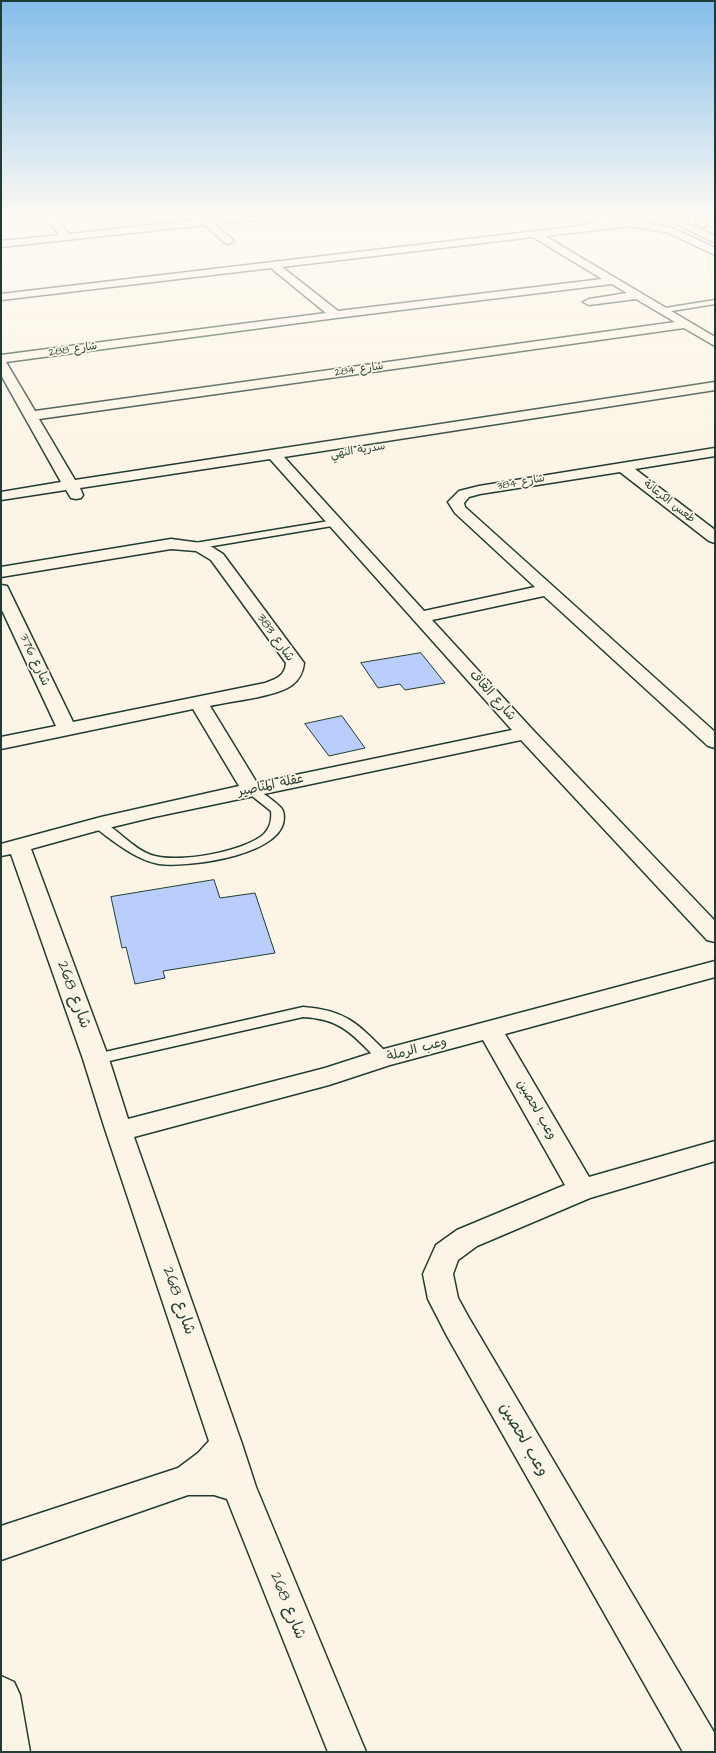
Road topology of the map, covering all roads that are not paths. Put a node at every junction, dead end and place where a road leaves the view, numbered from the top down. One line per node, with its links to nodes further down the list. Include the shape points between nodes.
1 (314, 298): 8 (street)
2 (476, 298): 8 (street, شارع 288)
3 (618, 298): 5 (street)
4 (643, 298): 7 (street)
5 (589, 302)
6 (715, 302): 7 (lane)
7 (665, 310): 9 (street)
8 (336, 315): 11 (street, شارع 288)
9 (687, 324): 10 (street); 15 (street, شارع 284)
10 (715, 342)
11 (1, 359)
12 (1, 364): 15 (street)
13 (715, 386): 17 (street)
14 (715, 398): 17 (street, سدرية النهي)
15 (31, 416): 19 (street)
16 (715, 452): 18 (street, شارع 384)
17 (277, 458): 19 (street, سدرية النهي); 22 (street, شارع الغاف)
18 (622, 466): 23 (street, طعس الكرعانة); 27 (street, شارع 384, via 471,492 456,502 460,510)
19 (73, 490): 20 (street); 21 (street, سدرية النهي)
20 (1, 496)
21 (1, 507)
22 (335, 522): 24 (lane); 28 (street, شارع الغاف)
23 (715, 538)
24 (195, 546): 25 (street, شارع 383, via 158,545); 29 (street, شارع 383, via 205,548 217,557 295,664 295,671 290,678 269,688)
25 (1, 572)
26 (1, 590): 30 (street, شارع 376)
27 (546, 590): 28 (street); 32 (street, شارع 384)
28 (420, 617): 31 (street, شارع الغاف)
29 (199, 703): 30 (street, شارع 383); 34 (street)
30 (67, 729): 33 (street, شارع 383)
31 (525, 733): 34 (street, عقلة المناصير); 37 (street, شارع الغاف)
32 (715, 742)
33 (1, 743)
34 (250, 790): 35 (street, عقلة المناصير); 35 (lane, via 277,810 278,820 274,829 266,838 254,845 210,858 179,861 149,858)
35 (98, 824): 36 (street, عقلة المناصير)
36 (10, 848): 41 (street, شارع 268)
37 (715, 935)
38 (715, 968): 39 (street, وعب الرملة)
39 (490, 1030): 40 (street, وعب الرملة); 44 (street, وعب لحصين)
40 (384, 1058): 41 (lane, via 345,1021 318,1012 303,1012); 42 (street, وعب الرملة, via 329,1076)
41 (96, 1059): 42 (street, شارع 268)
42 (120, 1131): 45 (street, شارع 268)
43 (715, 1151): 44 (street, وعب لحصين)
44 (582, 1190): 52 (street, وعب لحصين, via 467,1238 446,1253 438,1274 443,1299)
45 (226, 1444): 46 (street, via 210,1464); 47 (street, شارع 268)
46 (188, 1480): 47 (street, via 214,1480); 48 (street)
47 (239, 1487): 51 (street, شارع 268)
48 (1, 1543)
49 (1, 1695): 50 (street)
50 (11, 1752)
51 (347, 1752)
52 (704, 1752)

